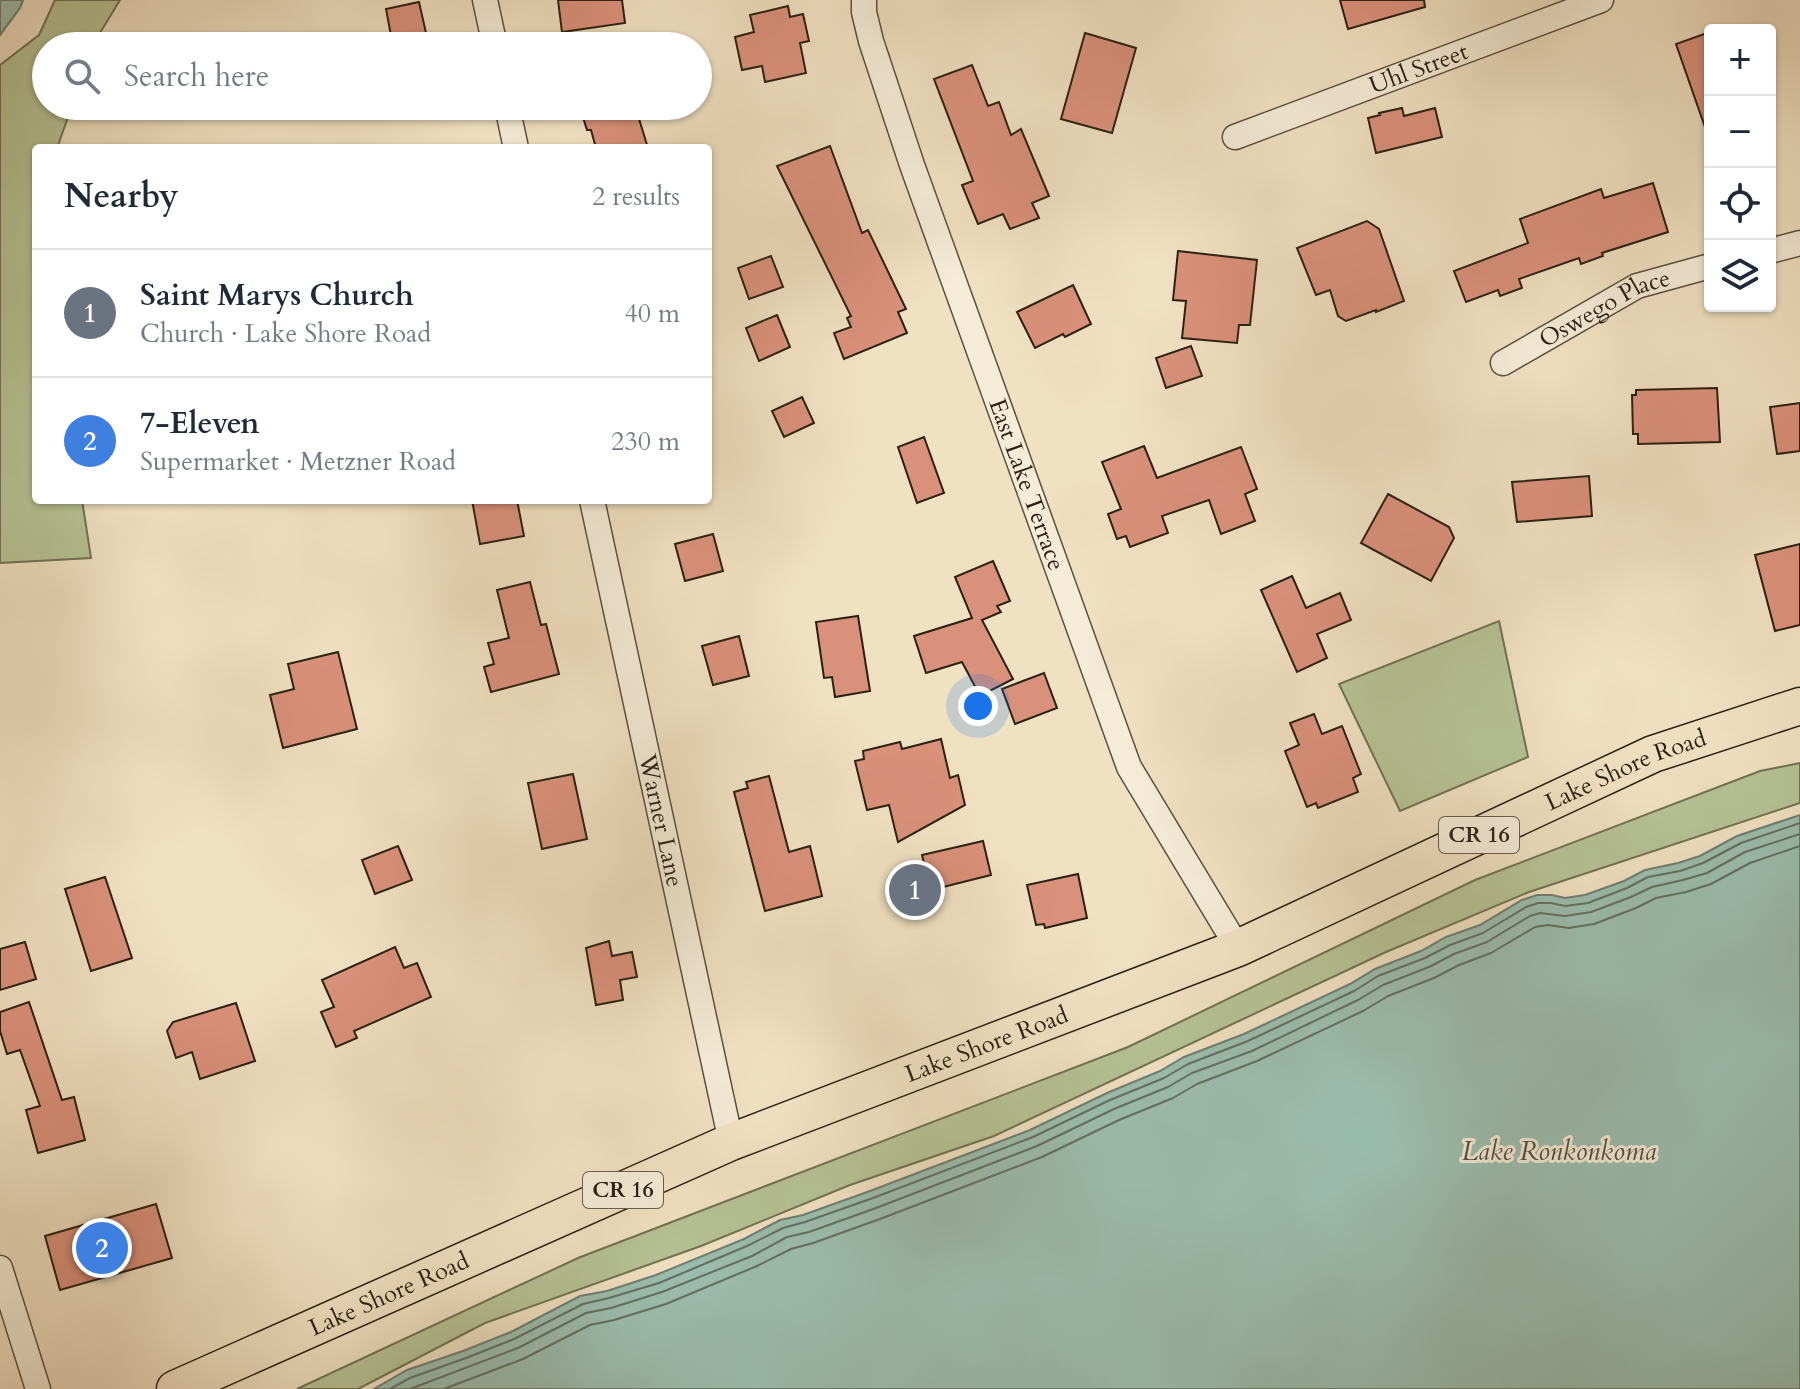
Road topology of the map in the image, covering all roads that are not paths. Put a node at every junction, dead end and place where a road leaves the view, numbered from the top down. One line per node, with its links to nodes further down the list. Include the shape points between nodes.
1 (485, 0): 4 (street)
2 (864, 0): 14 (street, East Lake Terrace, via 871,41 912,165 1129,767)
3 (1601, 0): 6 (street, Uhl Street)
4 (492, 32)
5 (510, 120): 7 (street)
6 (1235, 137)
7 (515, 144)
8 (1800, 243): 9 (street)
9 (1776, 249)
10 (1704, 268): 11 (street, Oswego Place, via 1637,286)
11 (1503, 363)
12 (593, 504): 15 (street, Warner Lane)
13 (1800, 706): 14 (main road, Lake Shore Road / CR 16, via 1653,754)
14 (1238, 948): 15 (main road, Lake Shore Road / CR 16)
15 (731, 1142): 18 (main road, Lake Shore Road / CR 16)
16 (0, 1268): 17 (street)
17 (38, 1389)
18 (175, 1389)

